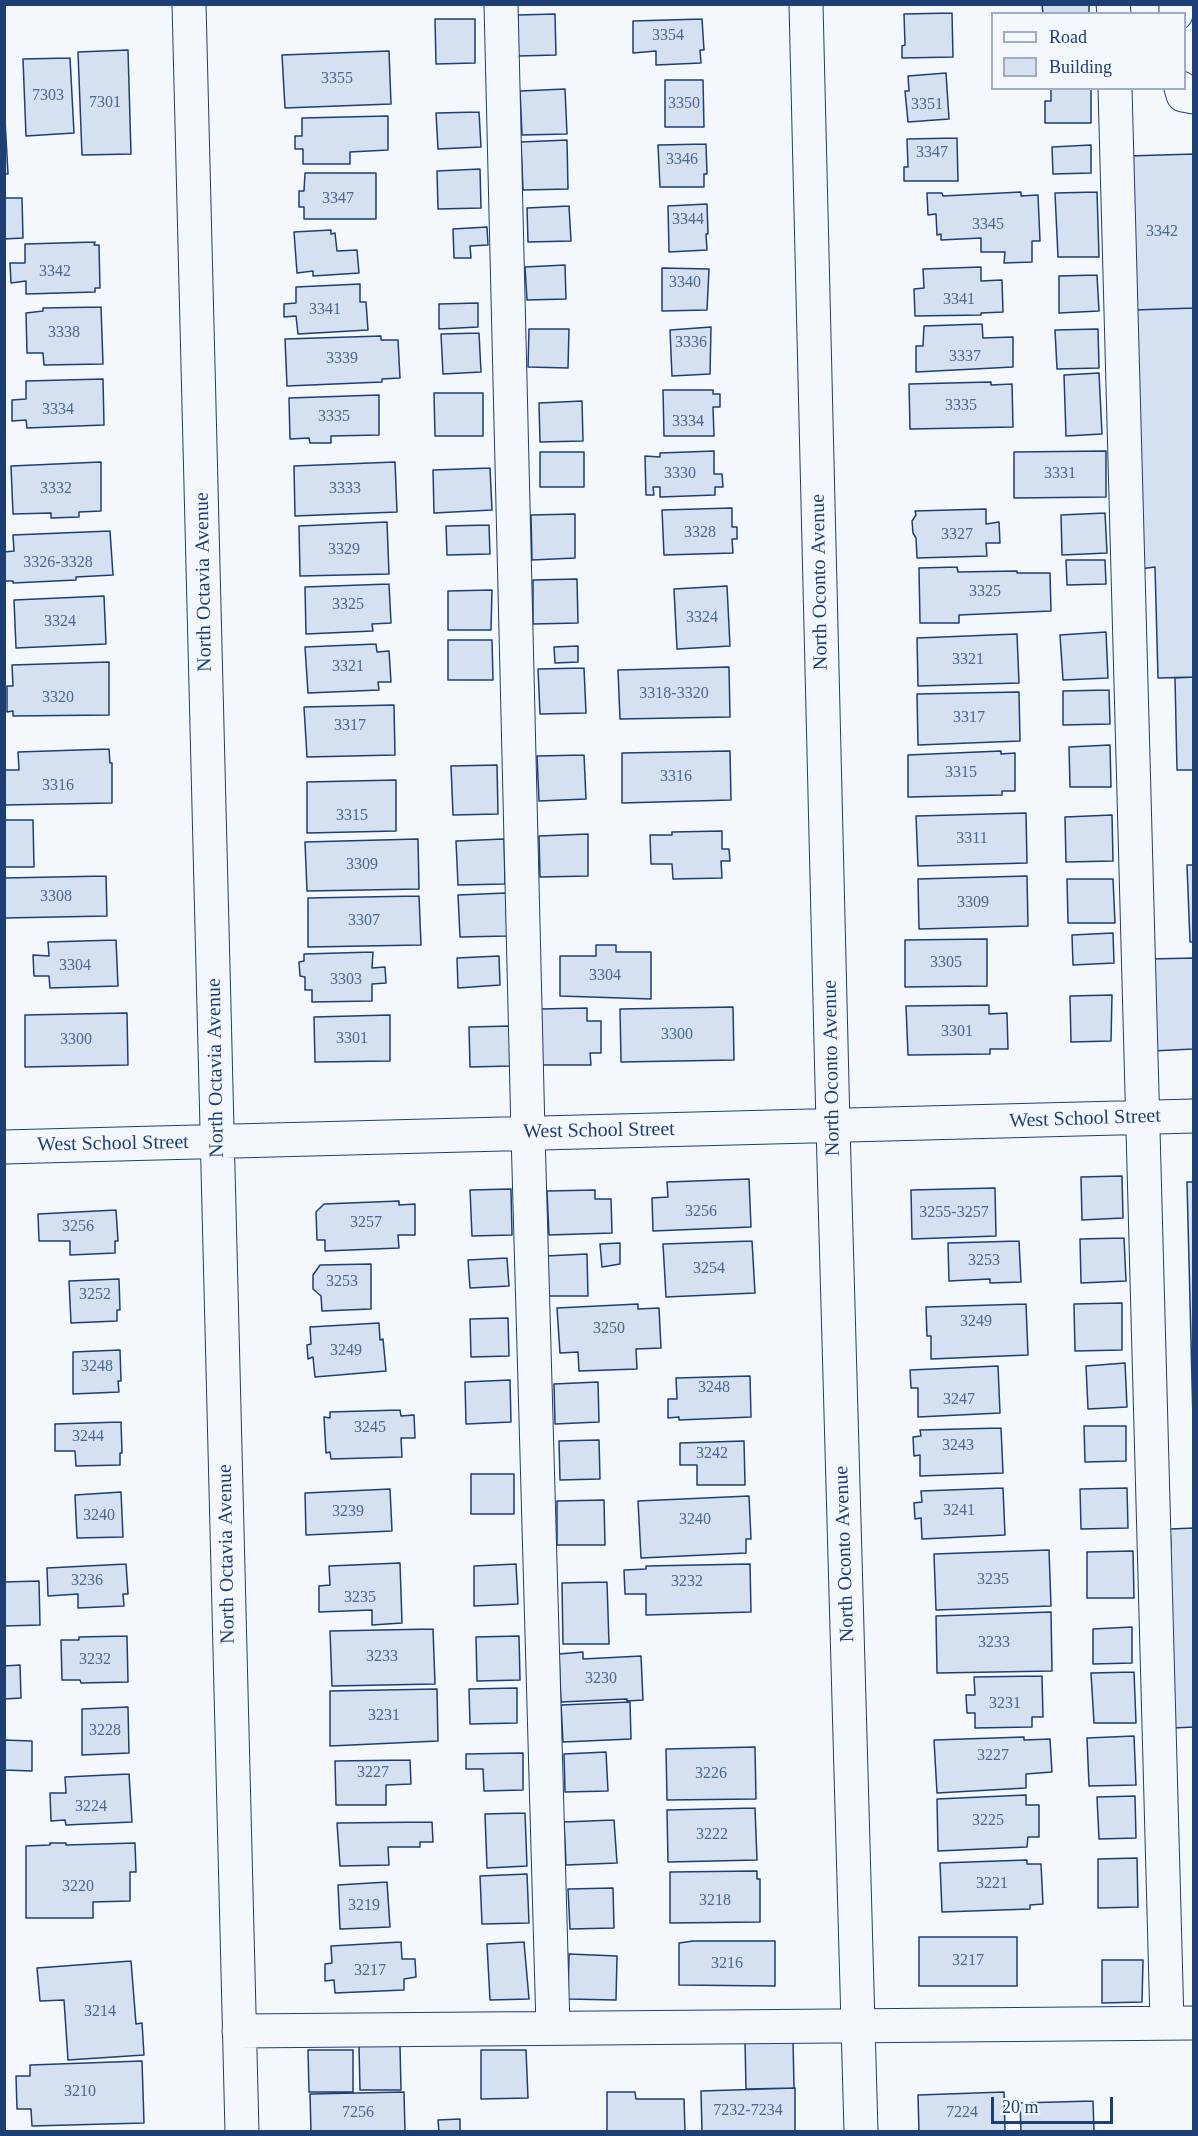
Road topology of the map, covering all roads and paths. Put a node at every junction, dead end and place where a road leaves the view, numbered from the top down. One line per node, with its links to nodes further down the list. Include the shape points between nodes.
1 (189, 4): 11 (street, North Octavia Avenue)
2 (501, 4): 10 (street)
3 (806, 4): 9 (street, North Oconto Avenue)
4 (1115, 90): 8 (street)
5 (1182, 90): 6 (street, via 1183,95)
6 (1194, 97)
7 (1194, 1116): 8 (street, West School Street)
8 (1141, 1118): 9 (street, West School Street); 13 (street)
9 (833, 1126): 10 (street, West School Street); 14 (street, North Oconto Avenue)
10 (528, 1133): 11 (street, West School Street); 15 (street)
11 (217, 1141): 12 (street, West School Street); 16 (street, North Octavia Avenue)
12 (4, 1147)
13 (1180, 2023): 14 (street)
14 (858, 2024): 15 (street); 18 (street, North Oconto Avenue)
15 (553, 2027): 16 (street)
16 (239, 2031): 17 (street, North Octavia Avenue)
17 (242, 2132)
18 (861, 2132)

